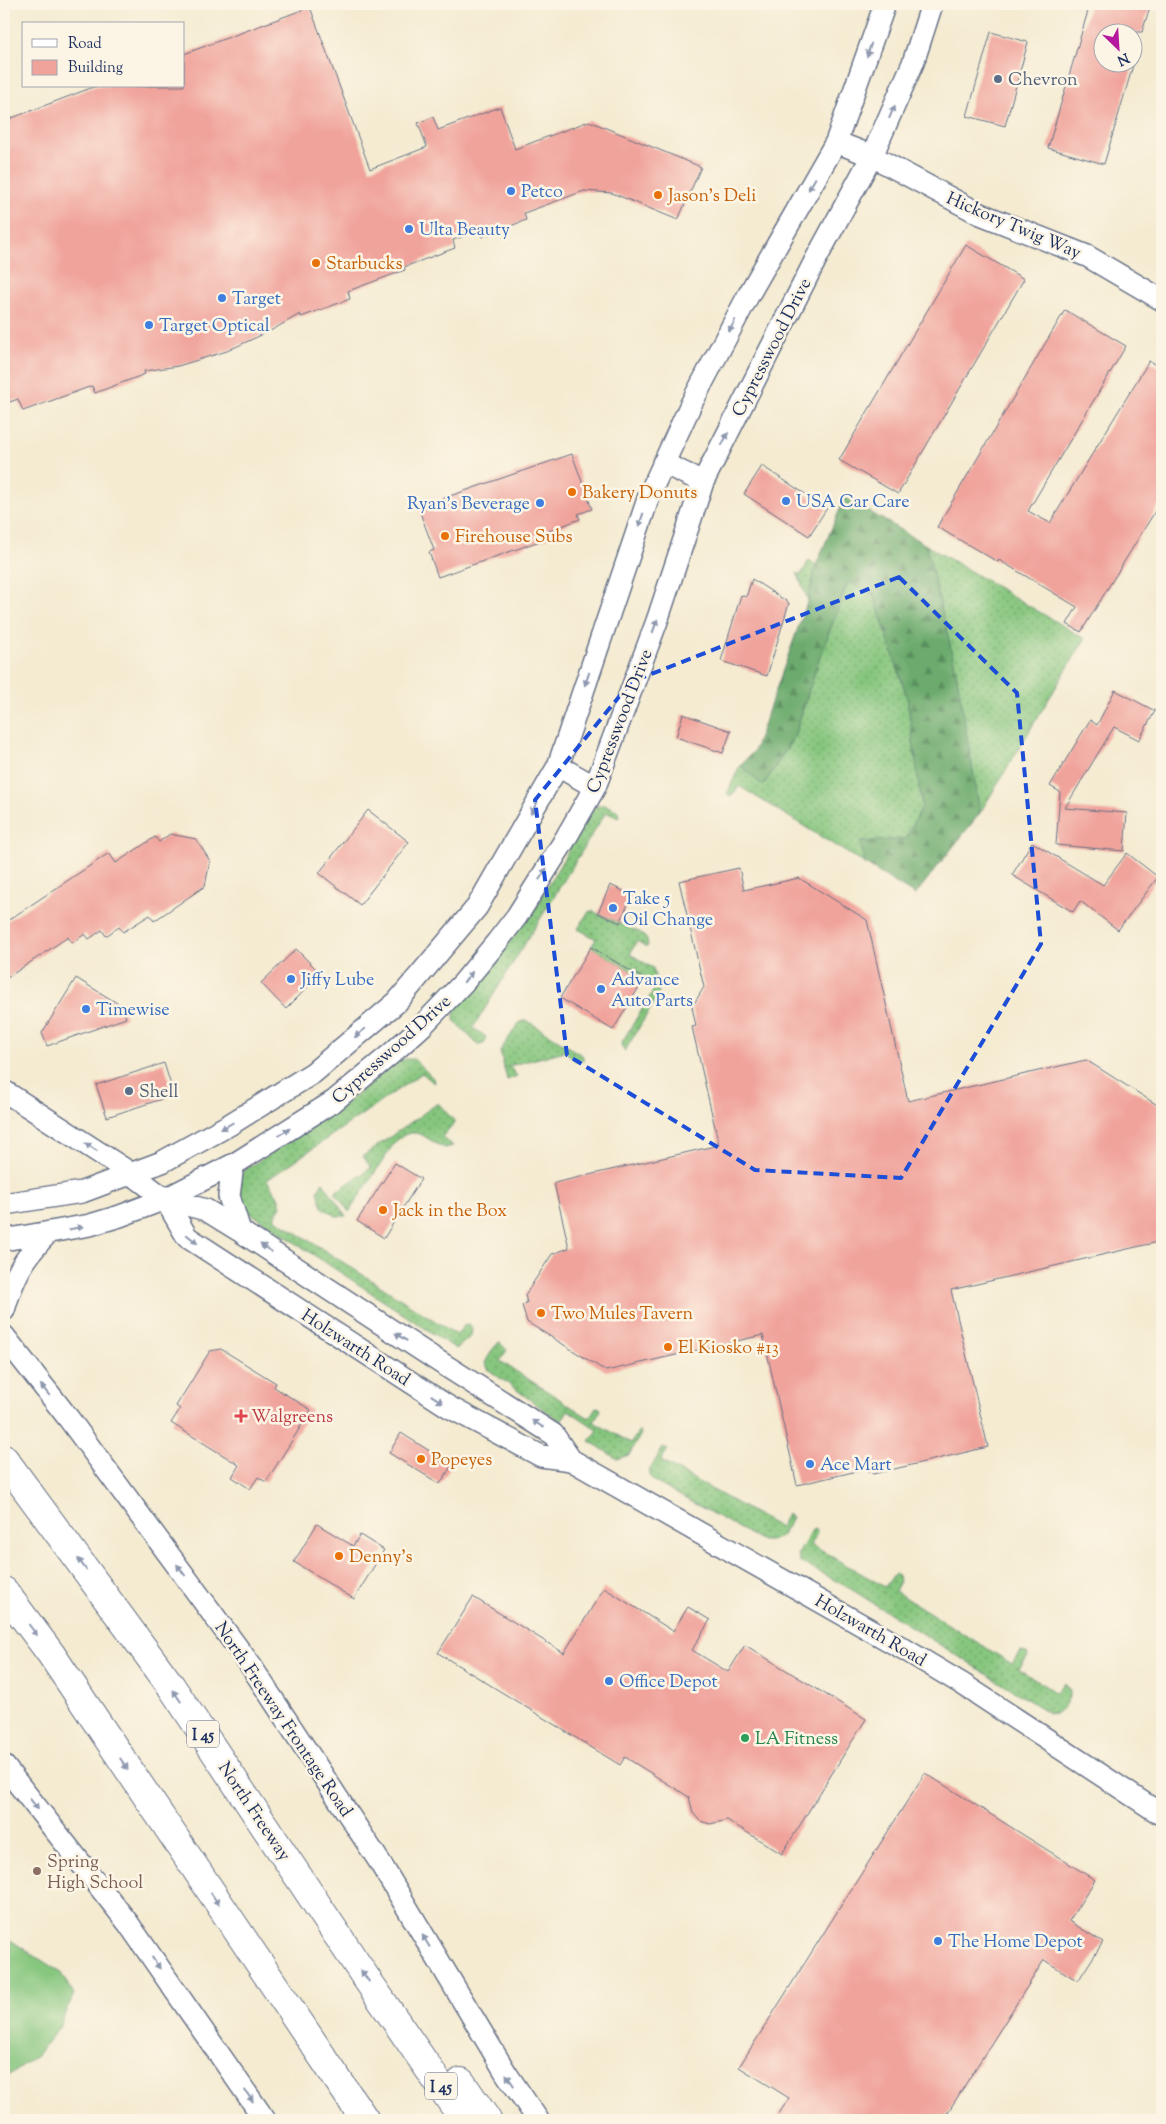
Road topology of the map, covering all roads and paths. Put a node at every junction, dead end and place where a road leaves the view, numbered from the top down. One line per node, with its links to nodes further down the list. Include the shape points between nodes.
1 (885, 4): 3 (main road, Cypresswood Drive, one-way to 3)
2 (932, 4): 4 (main road, Cypresswood Drive, one-way to 2, via 913,63)
3 (836, 142): 4 (main road, Hickory Twig Way); 6 (main road, Cypresswood Drive, one-way to 6, via 749,294)
4 (872, 156): 5 (main road, Hickory Twig Way, via 978,213 1087,256); 7 (main road, Cypresswood Drive, one-way to 4)
5 (1162, 300)
6 (663, 463): 7 (main road); 8 (main road, Cypresswood Drive, one-way to 8)
7 (703, 482): 9 (main road, Cypresswood Drive, one-way to 7, via 657,621)
8 (558, 766): 9 (main road); 12 (main road, Cypresswood Drive, one-way to 12, via 476,907 397,1002 314,1073 162,1162)
9 (595, 787): 11 (main road, Cypresswood Drive, one-way to 9, via 334,1101 400,1046 464,982 517,916)
10 (4, 1091): 12 (main road, Holzwarth Road, one-way to 10)
11 (233, 1164): 13 (main road, Cypresswood Drive); 15 (main road, via 229,1196)
12 (132, 1174): 13 (main road, Holzwarth Road); 14 (main road, Cypresswood Drive, via 82,1192)
13 (165, 1199): 15 (main road, Holzwarth Road, via 206,1210); 16 (main road, Cypresswood Drive, one-way to 13, via 120,1216); 21 (main road, Holzwarth Road, one-way to 21, via 187,1237 449,1407 541,1456)
14 (4, 1204)
15 (240, 1231): 21 (main road, Holzwarth Road, one-way to 15, via 553,1434)
16 (47, 1234): 17 (main road, Cypresswood Drive); 18 (main road, via 15,1275)
17 (4, 1240)
18 (4, 1310)
19 (4, 1336): 32 (main road, North Freeway Frontage Road, one-way to 19, via 506,2073 378,1861 251,1666)
20 (4, 1458): 26 (highway, North Freeway / I 45, one-way to 20, via 171,1686)
21 (570, 1460): 24 (main road, Holzwarth Road, via 964,1685)
22 (4, 1591): 25 (highway, one-way to 25, via 51,1654)
23 (4, 1766): 27 (main road, one-way to 27, via 128,1923)
24 (1162, 1815)
25 (244, 1942): 28 (highway); 29 (highway)
26 (418, 2052): 30 (highway, North Freeway / I 45); 31 (highway, via 450,2067)
27 (265, 2120)
28 (346, 2120)
29 (365, 2120)
30 (464, 2120)
31 (487, 2120)
32 (538, 2120)

